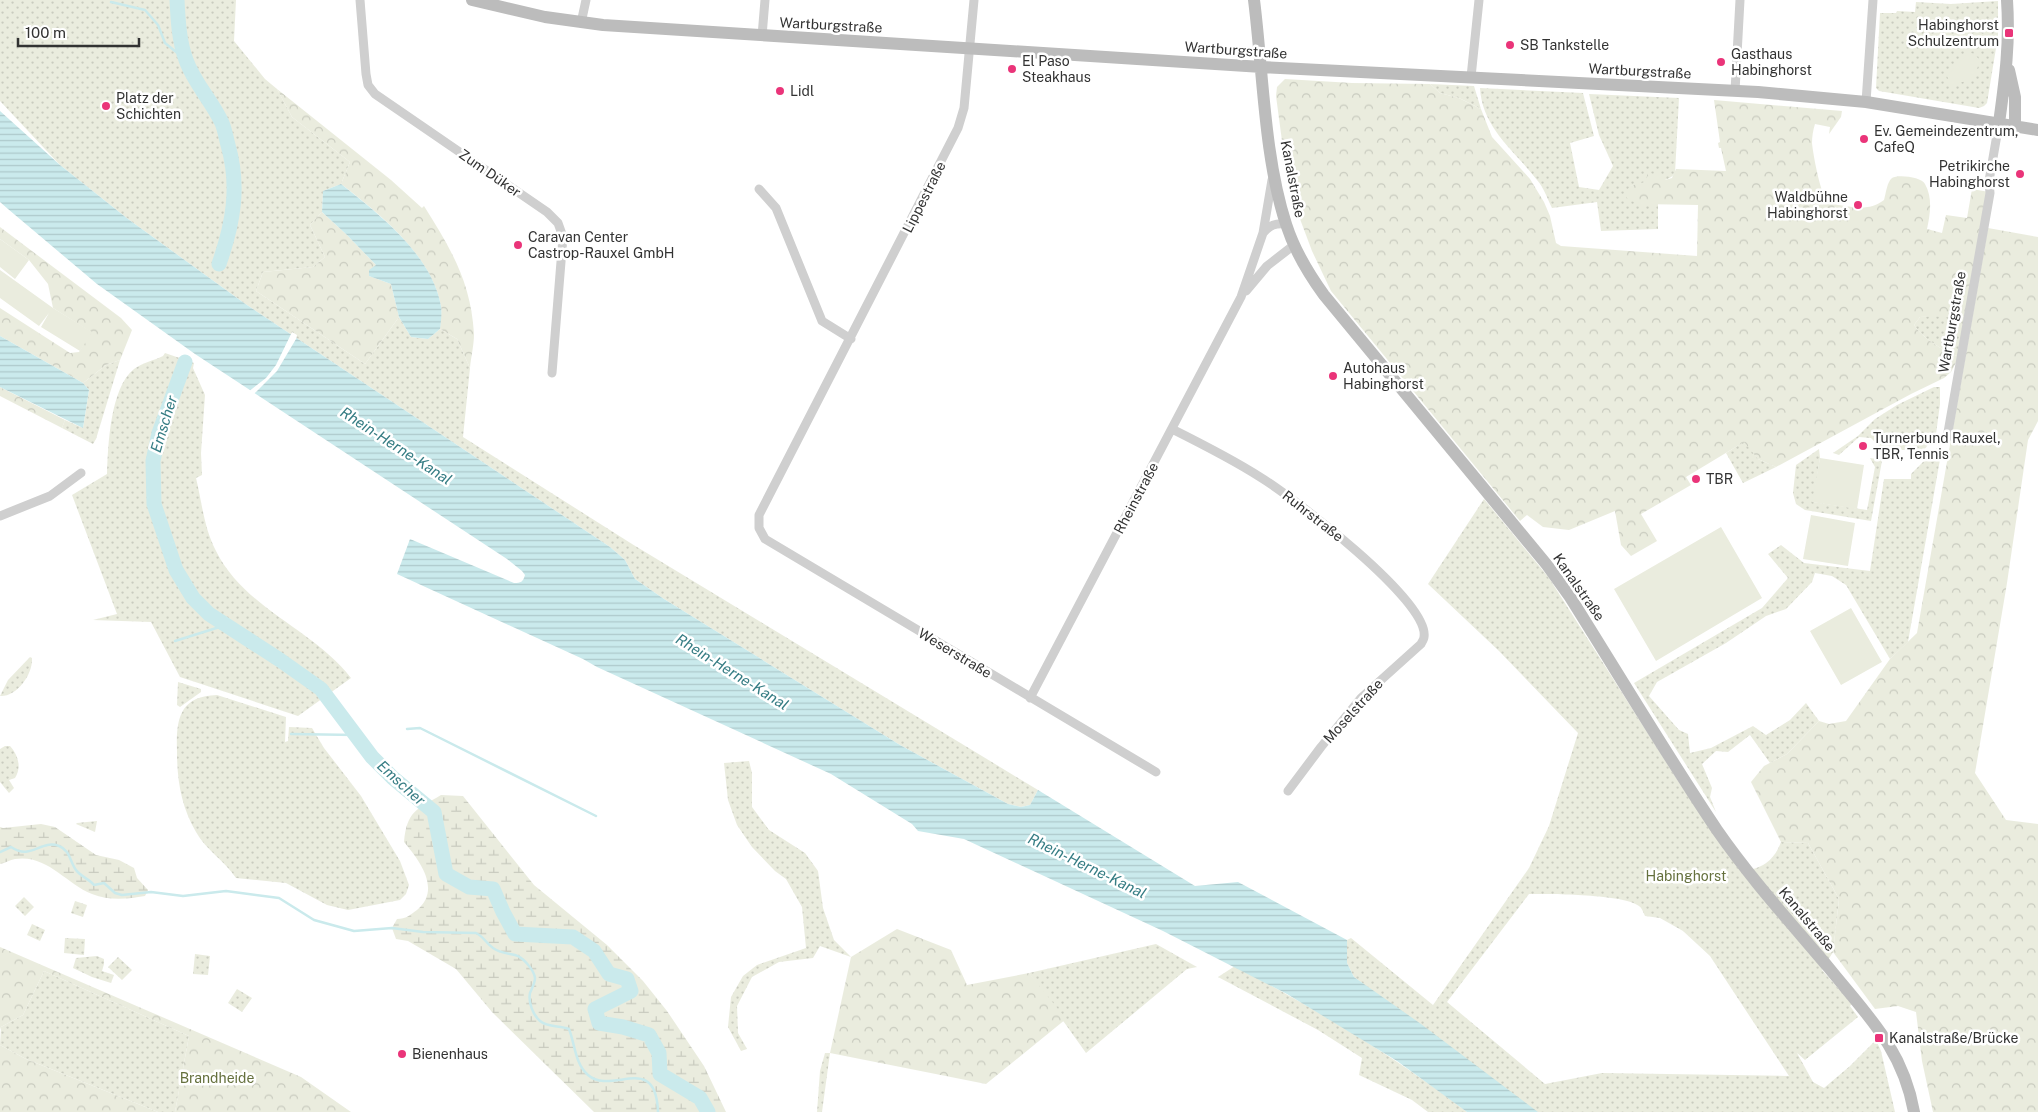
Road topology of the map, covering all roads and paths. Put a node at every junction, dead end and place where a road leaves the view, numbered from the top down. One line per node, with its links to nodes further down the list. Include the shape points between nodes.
1 (360, 0): 29 (street, Zum Düker, via 366,74 368,85 375,94 547,212 558,223 562,237)
2 (472, 0): 11 (main road, Wartburgstraße)
3 (586, 0): 11 (street)
4 (765, 0): 12 (street)
5 (974, 0): 13 (street, Lippestraße)
6 (1254, 0): 15 (main road, Kanalstraße)
7 (1479, 0): 16 (street)
8 (1740, 0): 17 (street)
9 (1873, 0): 18 (street)
10 (2007, 0): 14 (main road)
11 (581, 23): 12 (main road, Wartburgstraße)
12 (762, 36): 13 (main road, Wartburgstraße)
13 (970, 48): 15 (main road, Wartburgstraße); 28 (street, Lippestraße, via 964,108 958,128)
14 (2008, 65): 19 (main road); 20 (main road, via 2015,97)
15 (1262, 67): 16 (main road, Wartburgstraße); 22 (main road, Kanalstraße)
16 (1471, 76): 17 (main road, Wartburgstraße)
17 (1735, 91): 18 (main road, Wartburgstraße)
18 (1866, 102): 19 (main road, Wartburgstraße)
19 (1998, 123): 20 (main road, Wartburgstraße); 31 (street, Wartburgstraße, via 1990,193)
20 (2015, 126): 21 (main road, Wartburgstraße)
21 (2038, 130)
22 (1274, 169): 24 (main road, Kanalstraße); 25 (street, Rheinstraße)
23 (759, 189): 28 (street, via 776,208 822,321)
24 (1286, 224): 25 (street, via 1275,223); 26 (main road, Kanalstraße)
25 (1263, 233): 27 (street, Rheinstraße)
26 (1294, 245): 27 (street, Rheinstraße, via 1267,266); 39 (main road, Kanalstraße, via 1324,295 1547,565 1718,831 1882,1032 1906,1079)
27 (1241, 297): 30 (street, Rheinstraße)
28 (850, 339): 34 (street, Lippestraße, via 760,515)
29 (552, 373)
30 (1172, 429): 35 (street, Ruhrstraße, via 1230,459 1292,498 1360,553 1405,598); 36 (street, Rheinstraße)
31 (1947, 438)
32 (81, 473): 33 (street, via 50,496)
33 (0, 516)
34 (758, 528): 36 (street, Weserstraße, via 764,539)
35 (1425, 636): 38 (street, Moselstraße, via 1421,644 1361,698)
36 (1030, 698): 37 (street, Weserstraße)
37 (1156, 772)
38 (1288, 791)
39 (1914, 1112)

